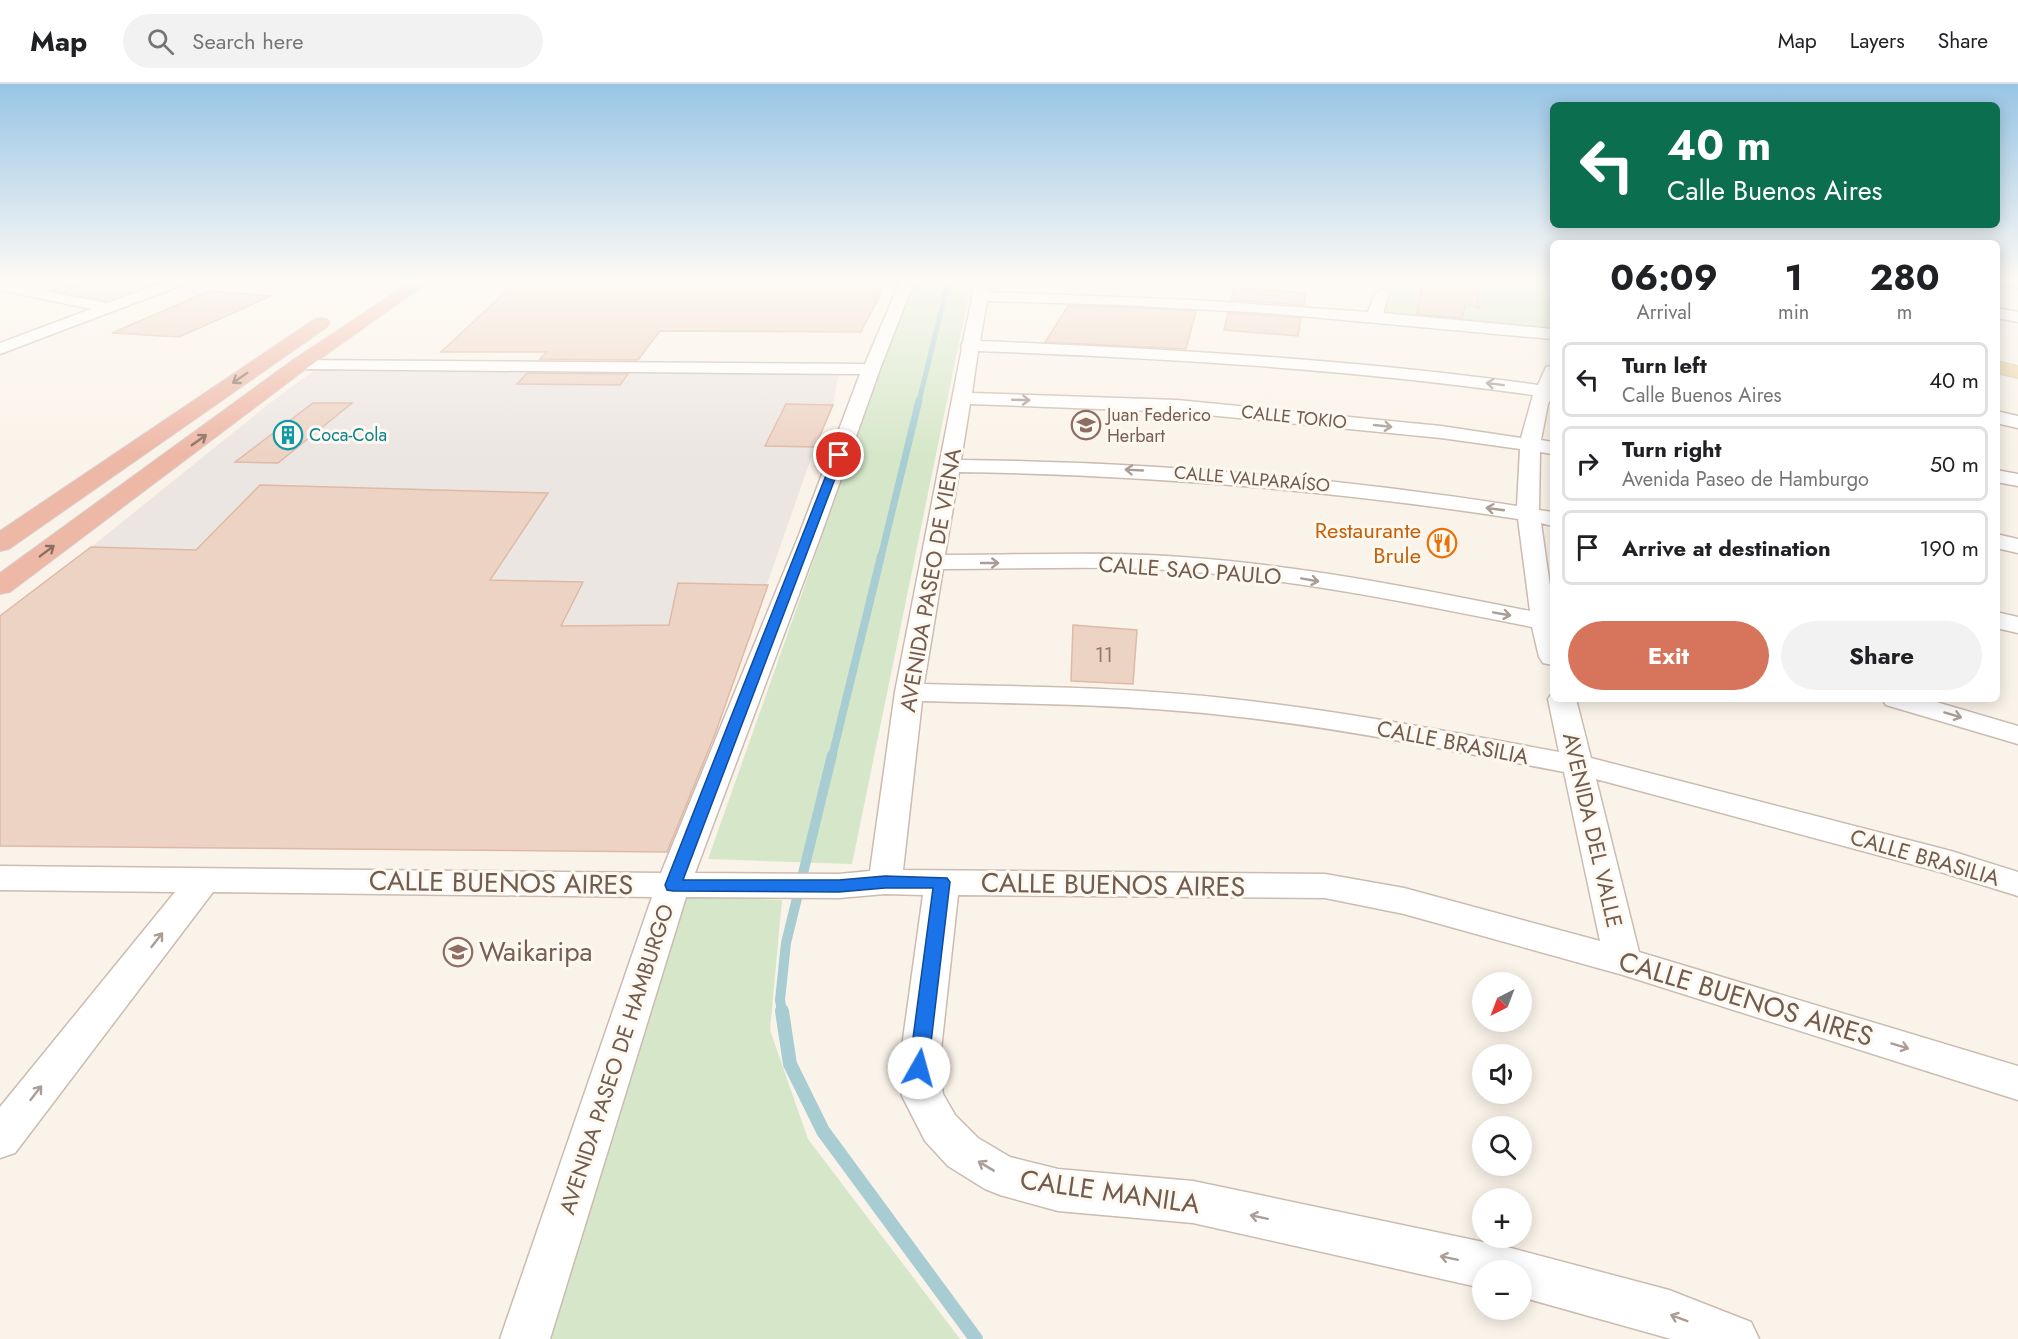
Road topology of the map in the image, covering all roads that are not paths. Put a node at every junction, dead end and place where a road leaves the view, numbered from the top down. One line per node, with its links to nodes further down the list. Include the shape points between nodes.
1 (29, 338): 7 (street)
2 (300, 338): 21 (highway, one-way to 21)
3 (341, 338): 10 (highway)
4 (884, 338): 12 (street, AVENIDA PASEO DE HAMBURGO)
5 (971, 338): 6 (street, AVENIDA PASEO DE VIENA)
6 (969, 346): 14 (street, one-way to 6, via 1278,361); 15 (street, AVENIDA PASEO DE VIENA)
7 (0, 349)
8 (2000, 359): 9 (main road)
9 (2018, 362)
10 (300, 364): 12 (street); 22 (highway, one-way to 10)
11 (2000, 368): 13 (main road)
12 (871, 369): 46 (street, AVENIDA PASEO DE HAMBURGO)
13 (2018, 372)
14 (1549, 384): 18 (street)
15 (962, 399): 18 (street, CALLE TOKIO, one-way to 18, via 1177,406 1441,432); 20 (street, AVENIDA PASEO DE VIENA)
16 (2000, 418): 17 (street)
17 (2018, 422)
18 (1530, 445): 19 (street, CALLE TOKIO); 25 (street)
19 (1550, 448)
20 (950, 465): 25 (street, CALLE VALPARAÍSO, one-way to 20, via 1236,476); 30 (street, AVENIDA PASEO DE VIENA)
21 (102, 474): 22 (highway); 28 (highway)
22 (151, 474): 31 (highway, one-way to 22)
23 (2000, 477): 24 (street)
24 (2018, 480)
25 (1527, 514): 26 (street, CALLE VALPARAÍSO); 33 (street)
26 (1550, 519)
27 (2000, 542): 29 (street)
28 (0, 543)
29 (2018, 546)
30 (931, 562): 33 (street, CALLE SAO PAULO, one-way to 33, via 1128,562 1216,567 1302,578); 36 (street, AVENIDA PASEO DE VIENA)
31 (0, 586)
32 (2000, 621): 34 (street)
33 (1548, 622): 35 (street)
34 (2018, 625)
35 (1550, 640)
36 (909, 692): 40 (street, CALLE BRASILIA, via 1231,707 1362,725); 43 (street, AVENIDA PASEO DE VIENA)
37 (1563, 702): 40 (street, AVENIDA DEL VALLE)
38 (1906, 702): 39 (street, one-way to 39)
39 (2018, 735)
40 (1578, 765): 45 (street, CALLE BRASILIA, via 1769,813); 47 (street, AVENIDA DEL VALLE)
41 (0, 878): 42 (street, CALLE BUENOS AIRES)
42 (205, 879): 46 (street, CALLE BUENOS AIRES); 49 (street, one-way to 42)
43 (885, 882): 44 (street, CALLE BUENOS AIRES); 46 (street, CALLE BUENOS AIRES, via 839,886)
44 (942, 882): 47 (street, CALLE BUENOS AIRES, via 1325,886 1404,901); 50 (street, CALLE MANILA, one-way to 44, via 1193,1203 1058,1190 1000,1174 963,1152 940,1128 923,1096 919,1068)
45 (2018, 884)
46 (673, 885): 52 (street, AVENIDA PASEO DE HAMBURGO)
47 (1623, 961): 48 (street, CALLE BUENOS AIRES, one-way to 48)
48 (2018, 1083)
49 (0, 1139)
50 (1472, 1263)
51 (1532, 1277): 53 (street, one-way to 51, via 1669,1314)
52 (525, 1339)
53 (1734, 1339)

